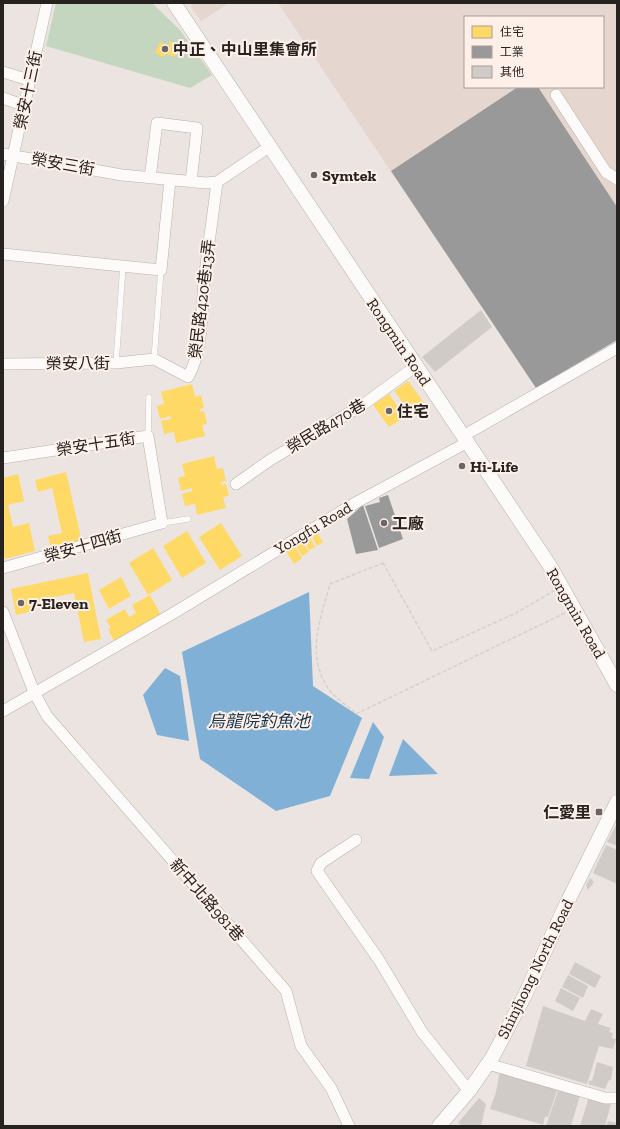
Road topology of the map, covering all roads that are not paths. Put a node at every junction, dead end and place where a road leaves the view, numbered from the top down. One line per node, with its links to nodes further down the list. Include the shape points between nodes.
1 (47, 3): 4 (street, 榮安十三街)
2 (174, 3): 8 (street, Rongmin Road)
3 (3, 72): 4 (street)
4 (29, 80): 7 (street, 榮安十三街)
5 (556, 95): 11 (street, via 606,172)
6 (3, 98): 7 (street)
7 (26, 106): 9 (street, 榮安十三街)
8 (269, 147): 14 (street); 23 (street, Rongmin Road)
9 (8, 154): 10 (street, 榮安三街); 15 (street, 榮安十三街)
10 (150, 178): 12 (street, 榮安三街); 13 (street, via 157,123 197,128)
11 (617, 179)
12 (170, 180): 13 (street, 榮安三街); 18 (street)
13 (191, 182): 14 (street, 榮安三街)
14 (217, 182): 20 (street, 榮民路420巷13弄, via 198,346 193,369 188,377)
15 (3, 201)
16 (3, 254): 17 (street)
17 (124, 265): 18 (street); 22 (lane)
18 (161, 270): 20 (lane)
19 (617, 348): 26 (street, Yongfu Road)
20 (154, 360): 22 (street, 榮安八街)
21 (3, 364): 22 (street, 榮安八街)
22 (116, 364)
23 (416, 366): 26 (street, Rongmin Road); 28 (street, 榮民路470巷, via 364,404 270,460)
24 (149, 397): 25 (lane)
25 (148, 436): 27 (street, 榮安十五街); 30 (street, 榮安十五街)
26 (463, 436): 33 (street, Rongmin Road, via 550,566); 34 (street, Yongfu Road, via 466,443 357,502 172,614)
27 (3, 458)
28 (236, 484)
29 (188, 519): 30 (lane)
30 (162, 523): 31 (street, 榮安十四街)
31 (3, 568)
32 (3, 612): 34 (street)
33 (617, 685)
34 (34, 692): 35 (street, Yongfu Road); 41 (street, 新中北路981巷, via 47,716 286,991 301,1046 331,1088)
35 (3, 711)
36 (617, 802): 38 (street, Shinjhong North Road, via 525,995)
37 (356, 840): 39 (street, via 321,863 317,871 379,960 422,1032)
38 (488, 1064): 39 (street, Shinjhong North Road); 40 (street, via 605,1098)
39 (469, 1091): 42 (street, Shinjhong North Road)
40 (617, 1098)
41 (349, 1126)
42 (440, 1126)

